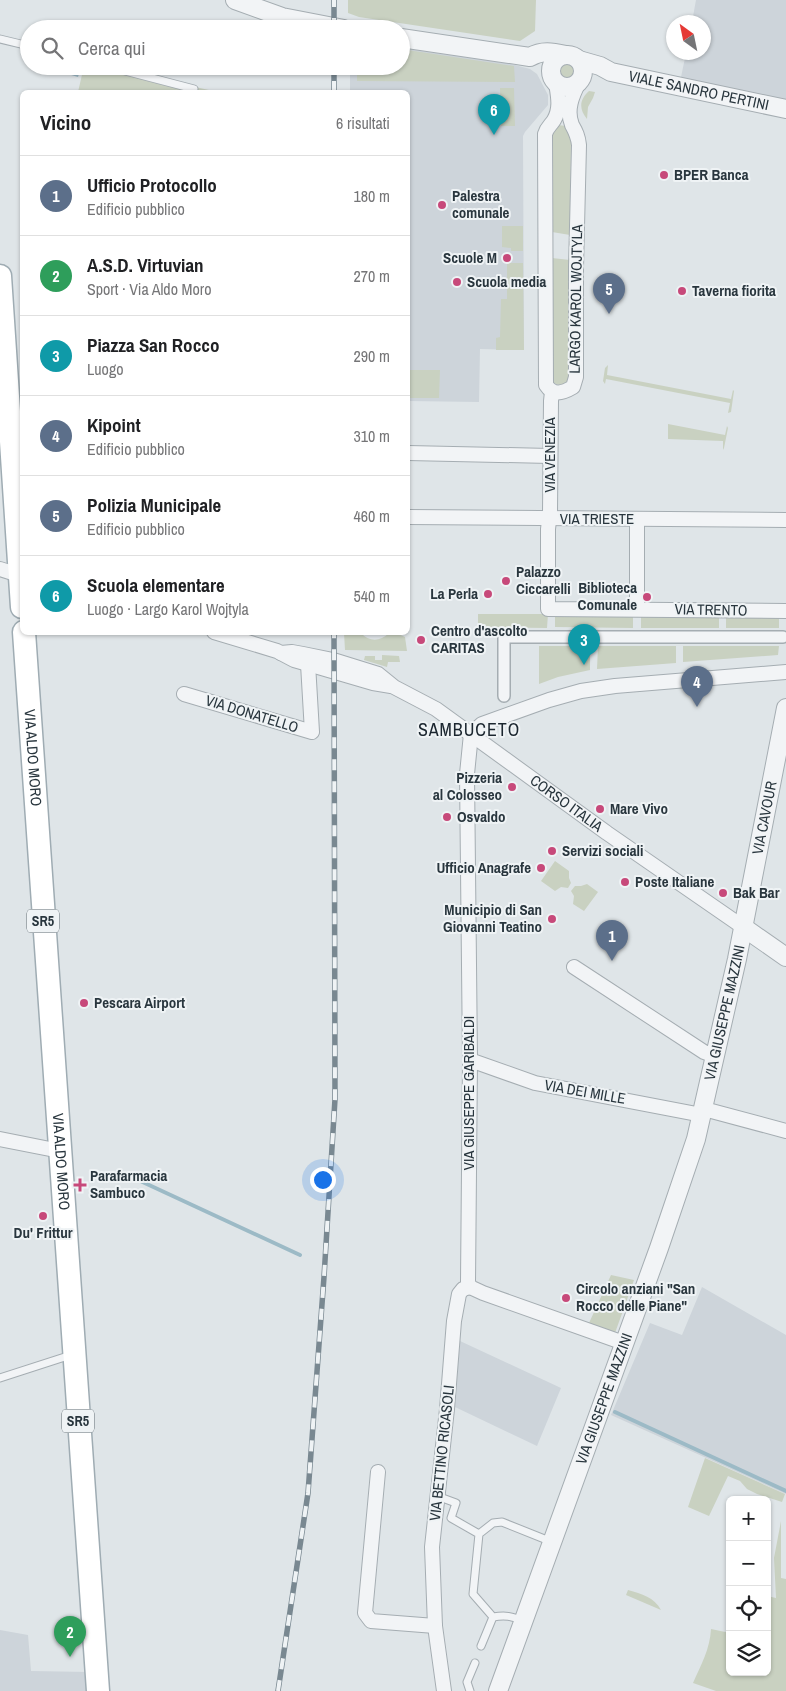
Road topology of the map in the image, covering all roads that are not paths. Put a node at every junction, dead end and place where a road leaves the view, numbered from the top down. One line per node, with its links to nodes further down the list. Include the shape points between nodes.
1 (235, 0): 2 (street)
2 (298, 20)
3 (0, 38): 5 (lane)
4 (410, 39): 6 (street, VIALE SANDRO PERTINI)
5 (20, 44)
6 (530, 57): 7 (street, VIALE SANDRO PERTINI, via 538,52 550,52); 10 (street)
7 (572, 58): 8 (street, VIALE SANDRO PERTINI); 10 (street, via 557,58 551,70); 11 (street, via 583,69)
8 (611, 72): 11 (street, VIALE SANDRO PERTINI); 13 (street, VIALE SANDRO PERTINI)
9 (140, 75): 12 (lane)
10 (554, 78): 11 (street, via 560,86 570,87); 14 (street, LARGO KAROL WOJTYLA, via 559,107)
11 (580, 80): 15 (street, LARGO KAROL WOJTYLA, via 570,102)
12 (194, 89)
13 (786, 109)
14 (553, 122): 15 (street, via 563,120); 18 (street, LARGO KAROL WOJTYLA, via 545,134 546,385)
15 (572, 126): 18 (street, LARGO KAROL WOJTYLA, via 579,145 576,377 569,389)
16 (0, 286): 17 (main road)
17 (4, 365): 25 (main road)
18 (552, 392): 20 (street, VIA VENEZIA)
19 (410, 453): 20 (street)
20 (550, 456): 22 (street, VIA VENEZIA)
21 (410, 516): 22 (street, VIA TRIESTE)
22 (549, 519): 23 (street, VIA TRIESTE); 27 (street, VIA VENEZIA)
23 (637, 519): 24 (street, VIA TRIESTE); 28 (street)
24 (786, 520)
25 (14, 573): 26 (main road)
26 (20, 598)
27 (548, 609): 28 (street, VIA TRENTO)
28 (637, 609): 29 (street, VIA TRENTO)
29 (786, 611)
30 (24, 635): 49 (main road, VIA ALDO MORO / SR5)
31 (239, 636): 33 (street, CORSO ITALIA)
32 (783, 637): 38 (street, via 504,636)
33 (281, 653): 34 (street, CORSO ITALIA); 36 (street, CORSO ITALIA, via 303,654 359,668 378,674)
34 (308, 664): 36 (street, CORSO ITALIA); 37 (street, VIA DONATELLO, via 312,732)
35 (786, 672): 40 (street, via 580,691 482,724)
36 (394, 687): 40 (street, CORSO ITALIA, via 436,708)
37 (184, 694)
38 (504, 696)
39 (786, 708): 41 (street, VIA CAVOUR)
40 (471, 734): 41 (street, CORSO ITALIA); 45 (street, VIA GIUSEPPE GARIBALDI, via 467,774)
41 (743, 927): 42 (street, CORSO ITALIA); 44 (street, VIA GIUSEPPE MAZZINI)
42 (786, 957)
43 (574, 966): 44 (street, via 704,1052)
44 (715, 1056): 46 (street, VIA GIUSEPPE MAZZINI)
45 (470, 1060): 46 (street, VIA DEI MILLE, via 535,1083); 50 (street, VIA GIUSEPPE GARIBALDI, via 467,1270)
46 (703, 1112): 47 (street, VIA DEI MILLE); 51 (street, VIA GIUSEPPE MAZZINI, via 670,1219)
47 (786, 1131)
48 (0, 1139): 49 (street)
49 (60, 1151): 52 (main road, VIA ALDO MORO / SR5)
50 (470, 1287): 51 (street); 55 (street, VIA BETTINO RICASOLI, via 462,1290 456,1307)
51 (624, 1343): 57 (street, VIA GIUSEPPE MAZZINI)
52 (74, 1354): 53 (lane); 63 (main road, VIA ALDO MORO / SR5)
53 (0, 1378)
54 (378, 1472): 60 (street, via 365,1613 370,1620)
55 (437, 1496): 56 (lane, via 456,1503 451,1518); 60 (street, VIA BETTINO RICASOLI, via 432,1547)
56 (479, 1534): 57 (lane, via 493,1523 502,1522); 58 (lane, via 472,1594)
57 (552, 1542): 59 (street, VIA GIUSEPPE MAZZINI)
58 (493, 1618): 59 (lane, via 512,1616); 61 (lane)
59 (524, 1621): 66 (street, VIA GIUSEPPE MAZZINI)
60 (435, 1626): 64 (street, VIA BETTINO RICASOLI)
61 (481, 1646)
62 (475, 1663): 65 (lane, via 467,1682)
63 (98, 1691)
64 (444, 1691)
65 (470, 1691)
66 (498, 1691)

